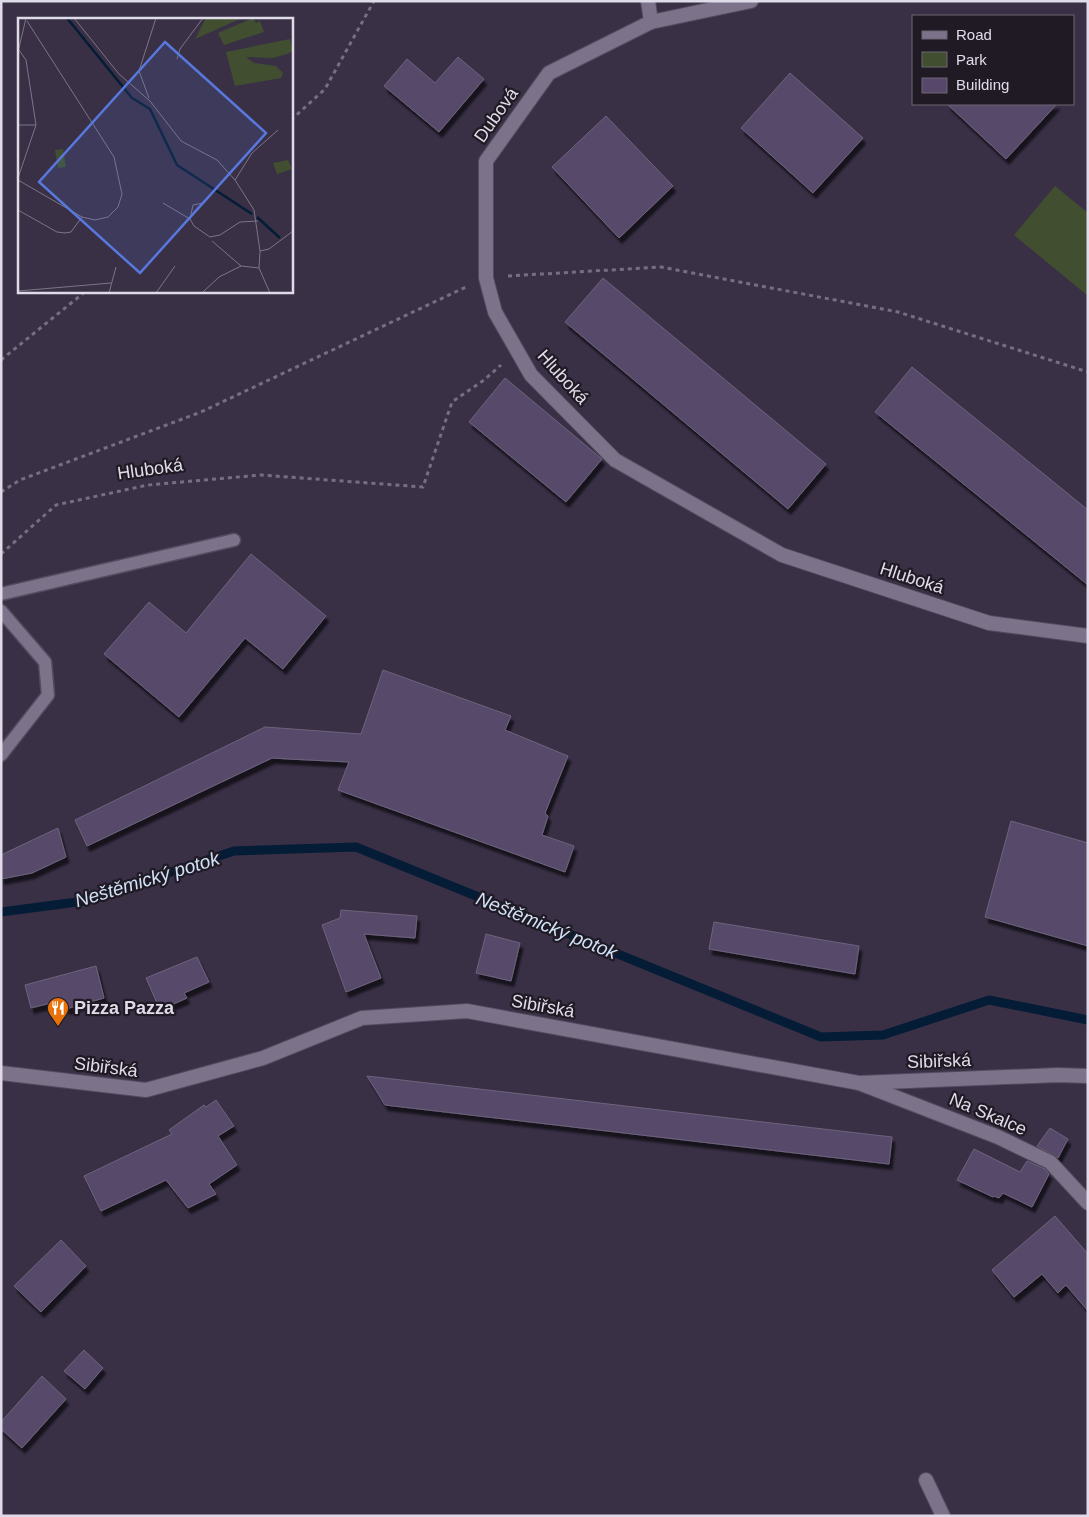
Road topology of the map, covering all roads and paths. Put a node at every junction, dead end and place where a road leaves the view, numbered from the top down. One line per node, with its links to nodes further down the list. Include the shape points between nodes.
1 (374, 1): 5 (path, via 325,89)
2 (648, 1): 4 (street)
3 (751, 1): 4 (street, Dubová)
4 (651, 22): 6 (street, Dubová, via 549,73 486,161)
5 (292, 119)
6 (486, 278): 8 (street, Dubová, via 495,312); 10 (path, via 661,267 898,312); 11 (path, via 201,412 20,480)
7 (85, 292): 9 (path)
8 (516, 351): 13 (path, Hluboká, via 484,380 452,402 423,487 261,475 148,485 56,505); 17 (street, Hluboká, via 531,375 615,460 782,556 989,623)
9 (1, 360)
10 (1088, 372)
11 (1, 492)
12 (234, 540): 15 (lane)
13 (3, 549): 14 (path, Hluboká)
14 (1, 554)
15 (1, 594)
16 (1, 611): 18 (lane, via 44,662 48,695)
17 (1088, 636)
18 (1, 756)
19 (1, 1073): 21 (street, Sibiřská, via 146,1090 263,1058 362,1018 467,1011)
20 (1088, 1076): 21 (street, Sibiřská)
21 (859, 1083): 22 (street, Na Skalce, via 998,1137 1050,1162)
22 (1088, 1203)
23 (926, 1480): 24 (street)
24 (943, 1516)

